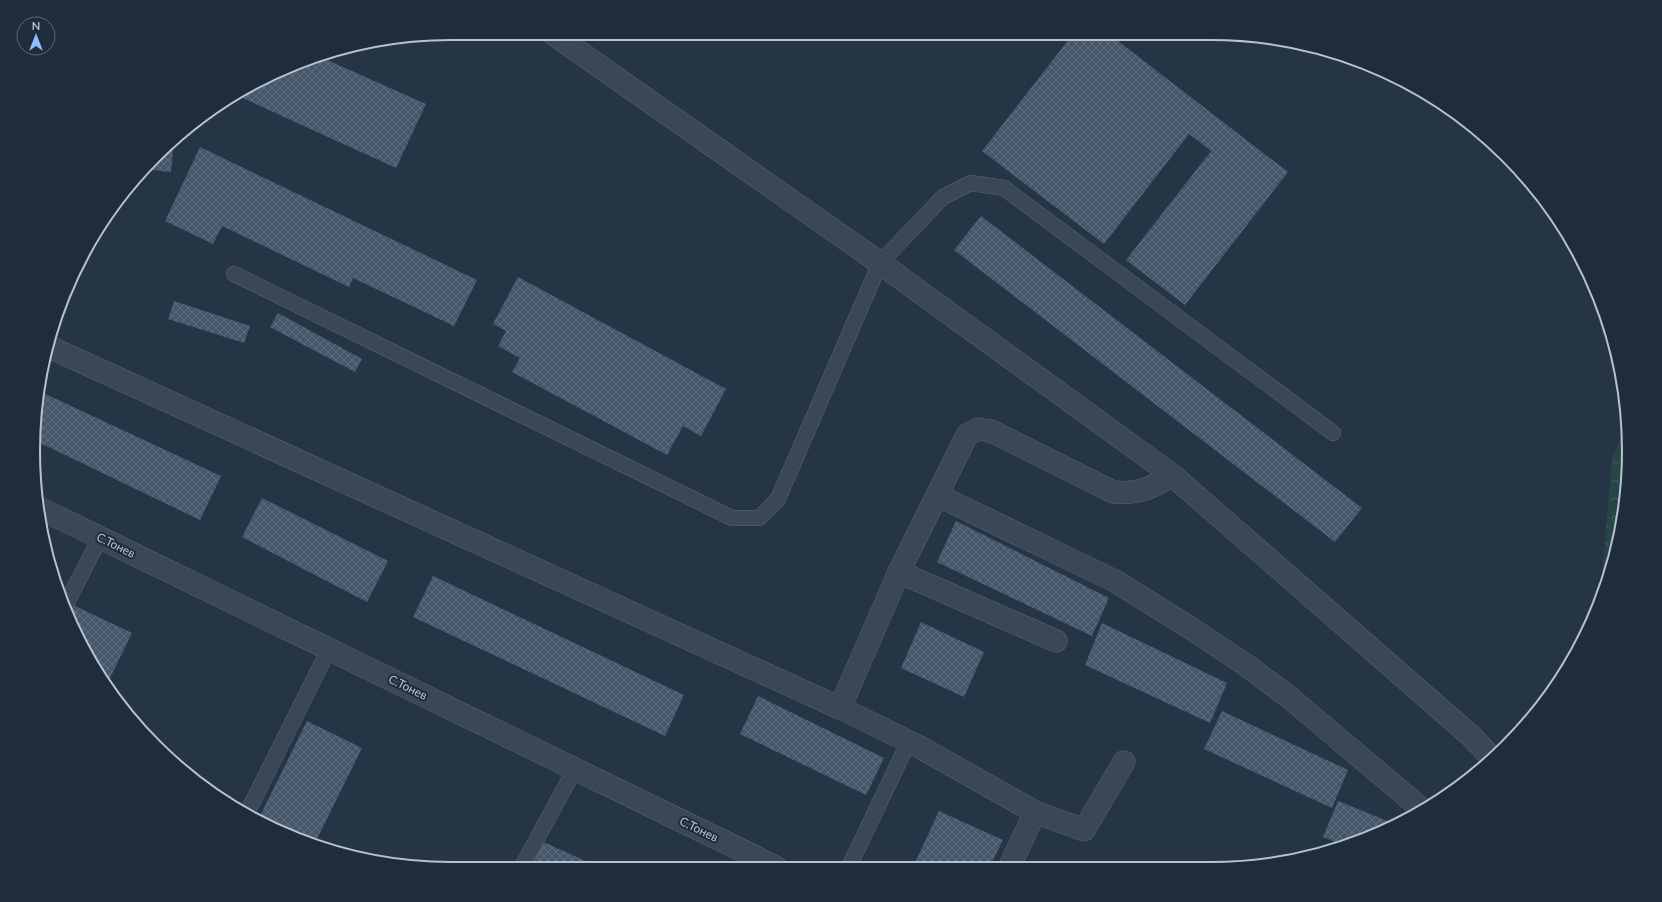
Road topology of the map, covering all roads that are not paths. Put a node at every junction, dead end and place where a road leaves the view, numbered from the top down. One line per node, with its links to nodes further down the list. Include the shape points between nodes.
1 (562, 40): 2 (street)
2 (880, 263): 3 (lane, via 778,499 759,518 732,518); 5 (lane, via 943,197 971,183 1004,188); 6 (street)
3 (234, 274)
4 (53, 349): 14 (street)
5 (1333, 433)
6 (1172, 475): 7 (street, via 1146,490 1134,493 1114,492 991,431 978,429 966,435); 16 (street, via 1472,736)
7 (937, 495): 10 (street); 19 (street, via 1115,581 1192,629 1290,698)
8 (45, 511): 9 (street, С.Тонев)
9 (100, 538): 11 (lane); 13 (street, С.Тонев)
10 (899, 572): 12 (street); 14 (street)
11 (68, 600)
12 (1056, 641)
13 (329, 649): 18 (street, С.Тонев); 20 (lane)
14 (840, 708): 15 (street)
15 (909, 742): 21 (street); 24 (lane)
16 (1488, 754)
17 (1124, 762): 21 (street, via 1084,830)
18 (575, 769): 22 (lane); 23 (street, С.Тонев)
19 (1418, 806)
20 (249, 809)
21 (1035, 812): 25 (street)
22 (524, 862)
23 (766, 862)
24 (851, 862)
25 (1012, 862)

